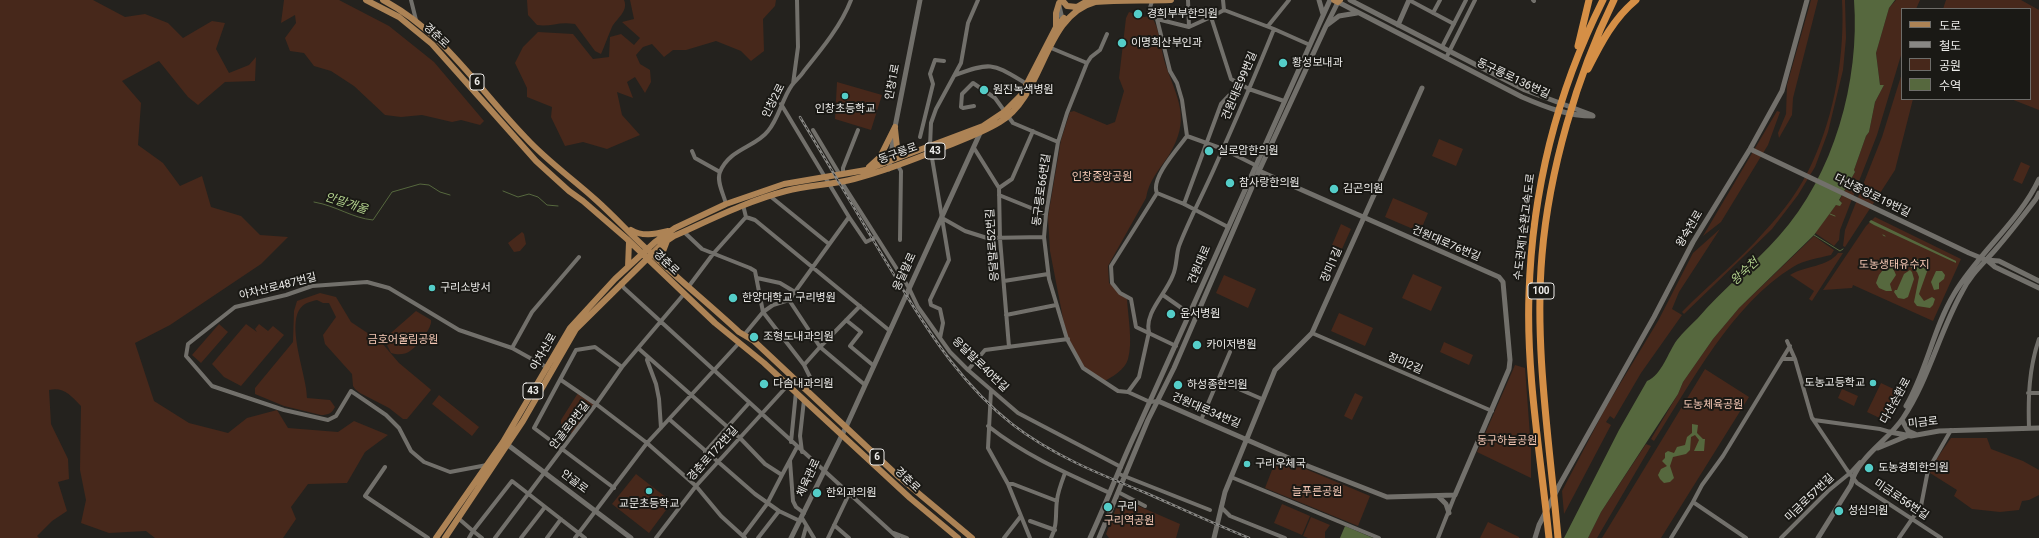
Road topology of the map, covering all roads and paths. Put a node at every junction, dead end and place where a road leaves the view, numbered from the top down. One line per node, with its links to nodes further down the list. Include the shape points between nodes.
1 (366, 0): 119 (main road, 경춘로, via 400,17 432,44 536,161)
2 (383, 0): 37 (main road, 경춘로 / 6)
3 (411, 0): 37 (street)
4 (797, 0): 56 (street, via 798,47)
5 (851, 0): 56 (street, 인창2로, via 835,30)
6 (920, 0): 69 (street, 인창1로)
7 (978, 0): 54 (street, via 968,23 961,63)
8 (1089, 0): 29 (main road, 동구릉로 / 43)
9 (1171, 0): 27 (main road, 동구릉로 / 43)
10 (1188, 0): 44 (street)
11 (1223, 0): 30 (street)
12 (1289, 0): 41 (street)
13 (1319, 0): 35 (street, via 1323,11)
14 (1330, 0): 35 (street, 건원대로)
15 (1350, 0): 31 (street, 동구릉로136번길)
16 (1357, 0): 31 (street)
17 (1409, 0): 33 (street); 40 (street)
18 (1440, 0): 33 (street)
19 (1466, 0): 39 (street)
20 (1475, 0): 50 (street)
21 (1590, 0): 55 (highway)
22 (1602, 0): 55 (highway, 수도권제1순환고속도로 / 100)
23 (1614, 0): 59 (highway, 수도권제1순환고속도로 / 100, via 1592,46)
24 (1636, 0): 59 (highway, via 1609,30)
25 (1807, 0): 82 (street, 왕숙천로, via 1782,91)
26 (1060, 1): 29 (main road, via 1067,6); 38 (street); 43 (main road, via 1056,13)
27 (1152, 1): 36 (street, via 1149,11); 38 (main road, 동구릉로 / 43, via 1096,2)
28 (1337, 1): 32 (street, 동구릉로136번길); 42 (street, 건원대로)
29 (1078, 4): 38 (main road, 동구릉로 / 43)
30 (1224, 10): 34 (street); 41 (street)
31 (1372, 12): 40 (street, 동구릉로136번길)
32 (1357, 13): 42 (street, via 1340,16); 51 (street, 동구릉로136번길)
33 (1433, 13): 39 (street)
34 (1211, 17): 44 (street); 58 (street, via 1231,79)
35 (1322, 18): 47 (street, 건원대로)
36 (1157, 19): 44 (street); 74 (street, via 1170,71 1182,100)
37 (416, 20): 111 (main road, 경춘로 / 6, via 446,46 526,138)
38 (1063, 22): 43 (main road, 동구릉로 / 43); 49 (main road, 동구릉로 / 43)
39 (1454, 24): 48 (street)
40 (1398, 25): 48 (street, 동구릉로136번길)
41 (1268, 26): 45 (street)
42 (1326, 26): 89 (street, 건원대로)
43 (1056, 27): 57 (main road, 동구릉로 / 43)
44 (1189, 27)
45 (1274, 29): 47 (street); 61 (street, 건원대로99번길)
46 (1106, 34): 53 (street, via 1100,50)
47 (1310, 45): 64 (street, 건원대로)
48 (1442, 47): 50 (street, 동구릉로136번길)
49 (1051, 48): 53 (street); 67 (main road, 동구릉로 / 43, via 1026,95)
50 (1450, 51): 51 (street); 51 (street, 동구릉로136번길, via 1525,90 1592,116 1578,116 1543,106)
51 (1446, 58)
52 (944, 61): 62 (street, via 935,60 931,68 933,84)
53 (1087, 64): 76 (street)
54 (955, 75): 57 (street, via 978,66 994,66); 63 (street)
55 (1569, 79): 294 (highway, 수도권제1순환고속도로 / 100, via 1556,118 1541,179 1529,289 1534,408)
56 (793, 84): 65 (street, 인창2로)
57 (1027, 84): 67 (main road, 동구릉로 / 43)
58 (1240, 84): 61 (street); 77 (street, 건원대로99번길, via 1221,104)
59 (1580, 85): 295 (highway, 수도권제1순환고속도로 / 100, via 1554,178 1542,254 1542,358)
60 (1422, 88): 109 (street, 장미1길)
61 (1249, 89): 64 (street); 80 (street, 건원대로99번길)
62 (930, 98): 63 (street); 75 (street)
63 (940, 100): 79 (street, via 931,119)
64 (1284, 101): 85 (street, 건원대로)
65 (781, 104): 90 (street, 인창2로, via 768,132 736,152); 91 (street)
66 (974, 106): 67 (street, via 961,106 962,94 973,83 995,98)
67 (1006, 115): 68 (main road, 동구릉로 / 43); 72 (street, 동구릉로66번길, via 1016,124); 73 (main road, 동구릉로 / 43)
68 (983, 126): 73 (street, 응달말로); 79 (main road, 동구릉로 / 43)
69 (895, 127): 81 (main road, via 896,144 901,150); 84 (street, 인창1로); 88 (main road, via 880,157)
70 (813, 130): 92 (street)
71 (858, 130): 92 (street)
72 (1033, 131): 76 (street, 동구릉로66번길); 95 (street, via 1012,179)
73 (980, 133): 78 (street, 응달말로); 79 (main road, 동구릉로 / 43)
74 (1187, 136): 77 (street); 96 (street, via 1157,178 1155,188)
75 (920, 137)
76 (1058, 142): 105 (street, 동구릉로66번길)
77 (1207, 143): 80 (street); 102 (street, 건원대로99번길)
78 (974, 148): 95 (street); 108 (street, 응달말로)
79 (931, 149): 81 (main road, 동구릉로 / 43); 86 (main road, 동구릉로 / 43); 108 (street)
80 (1223, 149): 85 (street); 104 (street, 건원대로99번길)
81 (923, 150): 84 (main road, 동구릉로)
82 (1752, 150): 125 (street, 다산중앙로19번길); 293 (street, 왕숙천로, via 1693,242 1539,525)
83 (692, 151): 90 (street, via 695,158)
84 (890, 162): 87 (street, 인창1로); 88 (main road, 동구릉로)
85 (1255, 165): 89 (street); 110 (street, 건원대로)
86 (898, 166): 87 (main road, 동구릉로 / 43); 118 (street, via 901,171)
87 (889, 169): 92 (main road, 동구릉로 / 43)
88 (866, 170): 92 (main road, 동구릉로 / 43)
89 (1259, 171): 109 (street, 건원대로76번길); 186 (street, 건원대로, via 1234,233)
90 (720, 172): 101 (street, via 719,179)
91 (824, 176): 92 (main road, 동구릉로 / 43); 94 (street); 101 (main road, 동구릉로 / 43, via 784,184)
92 (842, 177): 94 (main road, 동구릉로 / 43); 114 (street)
93 (2039, 179): 125 (street, 다산순환로)
94 (828, 183): 98 (main road, 동구릉로 / 43); 107 (street)
95 (999, 188): 99 (street, 응달말로52번길)
96 (1158, 193): 102 (street); 149 (street, via 1112,266 1112,283 1120,293 1131,299 1136,328)
97 (2039, 193): 100 (street, 다산순환로)
98 (770, 196): 103 (main road, 동구릉로 / 43); 120 (street)
99 (999, 196): 105 (street); 116 (street, 응달말로52번길)
100 (2038, 200): 125 (street, 다산순환로)
101 (726, 204): 112 (main road, 동구릉로 / 43)
102 (1184, 204): 104 (street)
103 (744, 205): 106 (street); 113 (main road, 동구릉로 / 43)
104 (1196, 210): 110 (street); 139 (street, 건원대로99번길, via 1178,247 1176,268)
105 (1046, 214): 115 (street, 동구릉로66번길)
106 (746, 217): 122 (street); 128 (street, via 755,220)
107 (849, 218): 114 (street, via 866,242); 120 (street)
108 (942, 218): 116 (street, via 965,231); 135 (street, 응달말로); 152 (street, 응달말로40번길, via 949,260 930,300 932,305 940,309 943,323)
109 (1364, 218): 150 (street, 장미1길); 190 (street, 건원대로76번길, via 1499,277 1503,282 1506,293 1510,360 1509,369)
110 (1228, 227): 144 (street, 건원대로)
111 (626, 228): 112 (main road, via 636,234 648,235); 121 (main road, 경춘로 / 6)
112 (675, 228): 121 (main road, 동구릉로 / 43)
113 (684, 232): 117 (main road, 동구릉로 / 43); 122 (street, via 702,249)
114 (876, 237): 135 (street)
115 (1044, 237): 116 (street); 129 (street, 동구릉로66번길)
116 (1000, 239): 131 (street, 응달말로52번길)
117 (667, 240): 121 (main road, 동구릉로 / 43); 126 (main road, via 662,254)
118 (900, 240)
119 (629, 242): 123 (main road, 경춘로); 127 (main road)
120 (829, 244): 128 (street)
121 (649, 251): 123 (main road, 아차산로 / 43); 126 (main road, 경춘로 / 6)
122 (713, 254): 130 (street, via 750,268 755,271); 134 (street)
123 (644, 256): 127 (main road, 아차산로 / 43); 133 (main road, 아차산로 / 43); 138 (main road, 경춘로)
124 (579, 257): 160 (street, via 532,312)
125 (1984, 259): 132 (street, 다산중앙로19번길, via 2003,263); 136 (street, 다산중앙로19번길); 195 (street, 다산순환로, via 1962,291 1930,368); 203 (street, 다산순환로, via 1963,279 1949,301 1915,390)
126 (664, 264): 134 (main road, 경춘로 / 6)
127 (628, 267): 170 (main road, 아차산로 / 43, via 570,328)
128 (812, 267): 137 (street); 142 (street)
129 (1048, 274): 131 (street); 141 (street, 동구릉로66번길)
130 (757, 278): 137 (street, via 780,283); 143 (street)
131 (1004, 280): 145 (street, 응달말로52번길)
132 (2039, 281)
133 (621, 283): 147 (street); 170 (main road, 아차산로 / 43, via 576,329)
134 (689, 286): 151 (main road, 경춘로 / 6)
135 (909, 288): 148 (street, 응달말로); 152 (street, via 918,307)
136 (2039, 288)
137 (795, 292): 140 (street)
138 (684, 294): 147 (street); 156 (main road, 경춘로)
139 (1163, 295): 144 (street); 149 (street, 건원대로99번길, via 1151,311 1147,325)
140 (789, 300): 143 (street, via 773,305); 159 (street)
141 (1056, 305): 145 (street); 154 (street, 동구릉로66번길)
142 (860, 306): 146 (street); 148 (street)
143 (764, 312): 151 (street); 167 (street)
144 (1190, 314): 157 (street, 건원대로)
145 (1006, 315): 162 (street, 응달말로52번길)
146 (846, 320): 159 (street); 168 (street, via 861,332 850,346)
147 (660, 321): 161 (street); 171 (street)
148 (890, 331): 168 (street, 응달말로)
149 (1149, 332): 157 (street); 180 (street, 건원대로99번길, via 1139,377)
150 (1312, 333): 184 (street, 장미1길, via 1275,370); 190 (street, 장미2길)
151 (744, 335): 178 (main road, 경춘로 / 6, via 754,341)
152 (940, 338): 172 (street, 응달말로40번길)
153 (2039, 338): 181 (street)
154 (1068, 339): 162 (street); 180 (street, 동구릉로66번길, via 1083,368 1118,391)
155 (1787, 341): 158 (street, 미금로56번길)
156 (738, 343): 171 (street); 175 (main road, 경춘로)
157 (1176, 346): 187 (street, 건원대로)
158 (1790, 346): 165 (street); 166 (street, 미금로56번길)
159 (820, 347): 167 (street); 176 (street)
160 (512, 348): 170 (street, 아차산로487번길); 219 (street, 아차산로487번길, via 459,330 389,288 367,282 312,286 235,307 188,344 186,356 212,386 284,410 328,420 336,416 351,390 386,415 399,428 411,451 424,462 450,472)
161 (638, 348): 164 (street); 169 (street)
162 (1009, 348): 172 (street, via 985,350)
163 (1230, 352): 174 (street)
164 (648, 356): 183 (street); 199 (street, via 659,398)
165 (1782, 359): 166 (street); 240 (street)
166 (1795, 360): 192 (street, 미금로56번길)
167 (804, 365): 178 (street, via 811,379)
168 (874, 366): 176 (street, 응달말로)
169 (622, 368): 173 (street, via 595,347 580,348 576,350); 189 (street)
170 (550, 369): 210 (main road, 아차산로 / 43)
171 (714, 370): 183 (street); 188 (street)
172 (968, 370): 177 (street, 응달말로40번길)
173 (561, 380): 189 (street); 213 (street, via 534,428)
174 (1218, 380): 184 (street); 194 (street)
175 (788, 385): 179 (main road, 경춘로); 191 (street, 경춘로172번길)
176 (865, 385): 198 (street, 응달말로)
177 (991, 390): 196 (street); 221 (street, 응달말로40번길, via 1018,413)
178 (807, 391): 198 (main road, 경춘로 / 6)
179 (796, 392): 185 (main road, 경춘로); 209 (street)
180 (1128, 392): 187 (street)
181 (2028, 393): 182 (street); 200 (street)
182 (2039, 394)
183 (691, 396): 193 (street); 197 (street)
184 (1262, 399): 208 (street, 장미1길)
185 (804, 400): 204 (main road, 경춘로); 215 (street, via 800,436)
186 (1158, 401): 187 (street); 194 (street, 건원대로34번길); 228 (street, 건원대로)
187 (1150, 402): 221 (street, 건원대로)
188 (749, 403): 191 (street); 197 (street)
189 (596, 404): 211 (street, 안골로8번길); 213 (street, 안골로8번길)
190 (1492, 411): 237 (street)
191 (760, 413): 207 (street, 경춘로172번길); 209 (street)
192 (1812, 418): 203 (street); 226 (street, 미금로56번길)
193 (669, 419): 199 (street); 214 (street)
194 (1201, 420): 208 (street, 건원대로34번길)
195 (1902, 420): 203 (street, 다산순환로); 205 (street, via 1908,431)
196 (988, 426): 224 (street, via 1023,452); 230 (street, via 988,448)
197 (727, 427): 207 (street); 214 (street)
198 (846, 427): 204 (street, 체육관로); 283 (main road, 경춘로 / 6, via 899,477)
199 (661, 428): 211 (street)
200 (2028, 428): 201 (street, 미금로); 202 (street, 미금로)
201 (2039, 428)
202 (1951, 430): 205 (street, 미금로); 253 (street, via 1928,470 1921,506)
203 (1890, 432): 206 (street, 미금로); 216 (street)
204 (843, 434): 222 (street, 체육관로); 282 (main road, 경춘로, via 910,498)
205 (1916, 435): 206 (street, 미금로)
206 (1908, 436): 216 (street)
207 (740, 438): 217 (street, 경춘로172번길); 227 (street, via 765,464)
208 (1245, 439): 229 (street, 건원대로34번길); 238 (street, 건원대로34번길, via 1387,497)
209 (791, 442): 212 (street)
210 (505, 443): 219 (main road, 아차산로 / 43); 223 (street, 안골로); 251 (main road, 아차산로 / 43)
211 (647, 443): 231 (street, 안골로8번길); 232 (street)
212 (797, 447): 215 (street); 218 (street)
213 (563, 450): 223 (street, 안골로8번길); 232 (street)
214 (705, 452): 217 (street)
215 (802, 452): 222 (street)
216 (1872, 452): 226 (street)
217 (719, 461): 231 (street, 경춘로172번길); 241 (street)
218 (790, 461): 227 (street); 250 (street, via 793,501)
219 (488, 465): 263 (main road, 아차산로 / 43)
220 (385, 467): 262 (street, via 365,496)
221 (1121, 467): 225 (street, 건원대로)
222 (823, 471): 236 (street); 250 (street, 체육관로)
223 (546, 473): 235 (street, 안골로8번길); 246 (street, 안골로)
224 (1065, 473): 234 (street); 239 (street)
225 (1118, 474): 228 (street); 234 (street, 건원대로)
226 (1852, 475): 253 (street, 미금로56번길, via 1858,483); 298 (street, 미금로57번길, via 1845,476); 299 (street, via 1852,485)
227 (782, 476): 241 (street)
228 (1124, 476): 233 (street, 건원대로); 245 (street)
229 (1231, 477): 244 (street, 건원대로34번길); 291 (street)
230 (1008, 484): 239 (street); 249 (street)
231 (696, 486): 261 (street, 안골로8번길, via 721,516); 273 (street, 경춘로172번길)
232 (614, 488): 246 (street)
233 (1118, 492): 242 (street); 288 (street, 건원대로)
234 (1110, 493): 287 (street, 건원대로)
235 (529, 494): 243 (street); 258 (street, via 512,482); 267 (street, 안골로8번길)
236 (849, 494): 255 (street); 259 (street)
237 (1455, 495): 238 (street, 건원대로34번길); 248 (street)
238 (1438, 496): 248 (street, via 1446,504)
239 (1057, 501): 257 (street)
240 (1693, 502): 296 (street); 297 (street)
241 (767, 504): 247 (street); 261 (street)
242 (1145, 506)
243 (545, 507): 252 (street); 268 (street)
244 (1221, 507): 289 (street, 건원대로34번길); 290 (street, via 1230,516)
245 (1210, 510)
246 (596, 511): 260 (street); 272 (street, 안골로)
247 (779, 511): 250 (street); 274 (street)
248 (1449, 513): 292 (street)
249 (1021, 516): 284 (street); 285 (street)
250 (802, 517): 256 (street); 275 (street, 체육관로)
251 (458, 518): 258 (street); 264 (main road, 아차산로 / 43)
252 (561, 519): 260 (street); 269 (street)
253 (1913, 520): 300 (street); 301 (street, 미금로56번길)
254 (1030, 521): 257 (street)
255 (834, 525): 278 (street); 279 (street)
256 (806, 527): 276 (street); 277 (street)
257 (1055, 530): 286 (street)
258 (473, 531): 265 (street); 266 (street)
259 (892, 532): 280 (street); 281 (street)
260 (579, 533): 270 (street); 271 (street)
261 (744, 537)
262 (428, 538)
263 (436, 538)
264 (445, 538)
265 (469, 538)
266 (482, 538)
267 (495, 538)
268 (521, 538)
269 (547, 538)
270 (575, 538)
271 (585, 538)
272 (631, 538)
273 (656, 538)
274 (758, 538)
275 (792, 538)
276 (803, 538)
277 (814, 538)
278 (828, 538)
279 (849, 538)
280 (898, 538)
281 (907, 538)
282 (958, 538)
283 (972, 538)
284 (1004, 538)
285 (1030, 538)
286 (1051, 538)
287 (1090, 538)
288 (1098, 538)
289 (1214, 538)
290 (1285, 538)
291 (1379, 538)
292 (1438, 538)
293 (1535, 538)
294 (1549, 538)
295 (1558, 538)
296 (1670, 538)
297 (1746, 538)
298 (1781, 538)
299 (1818, 538)
300 (1900, 538)
301 (1941, 538)

